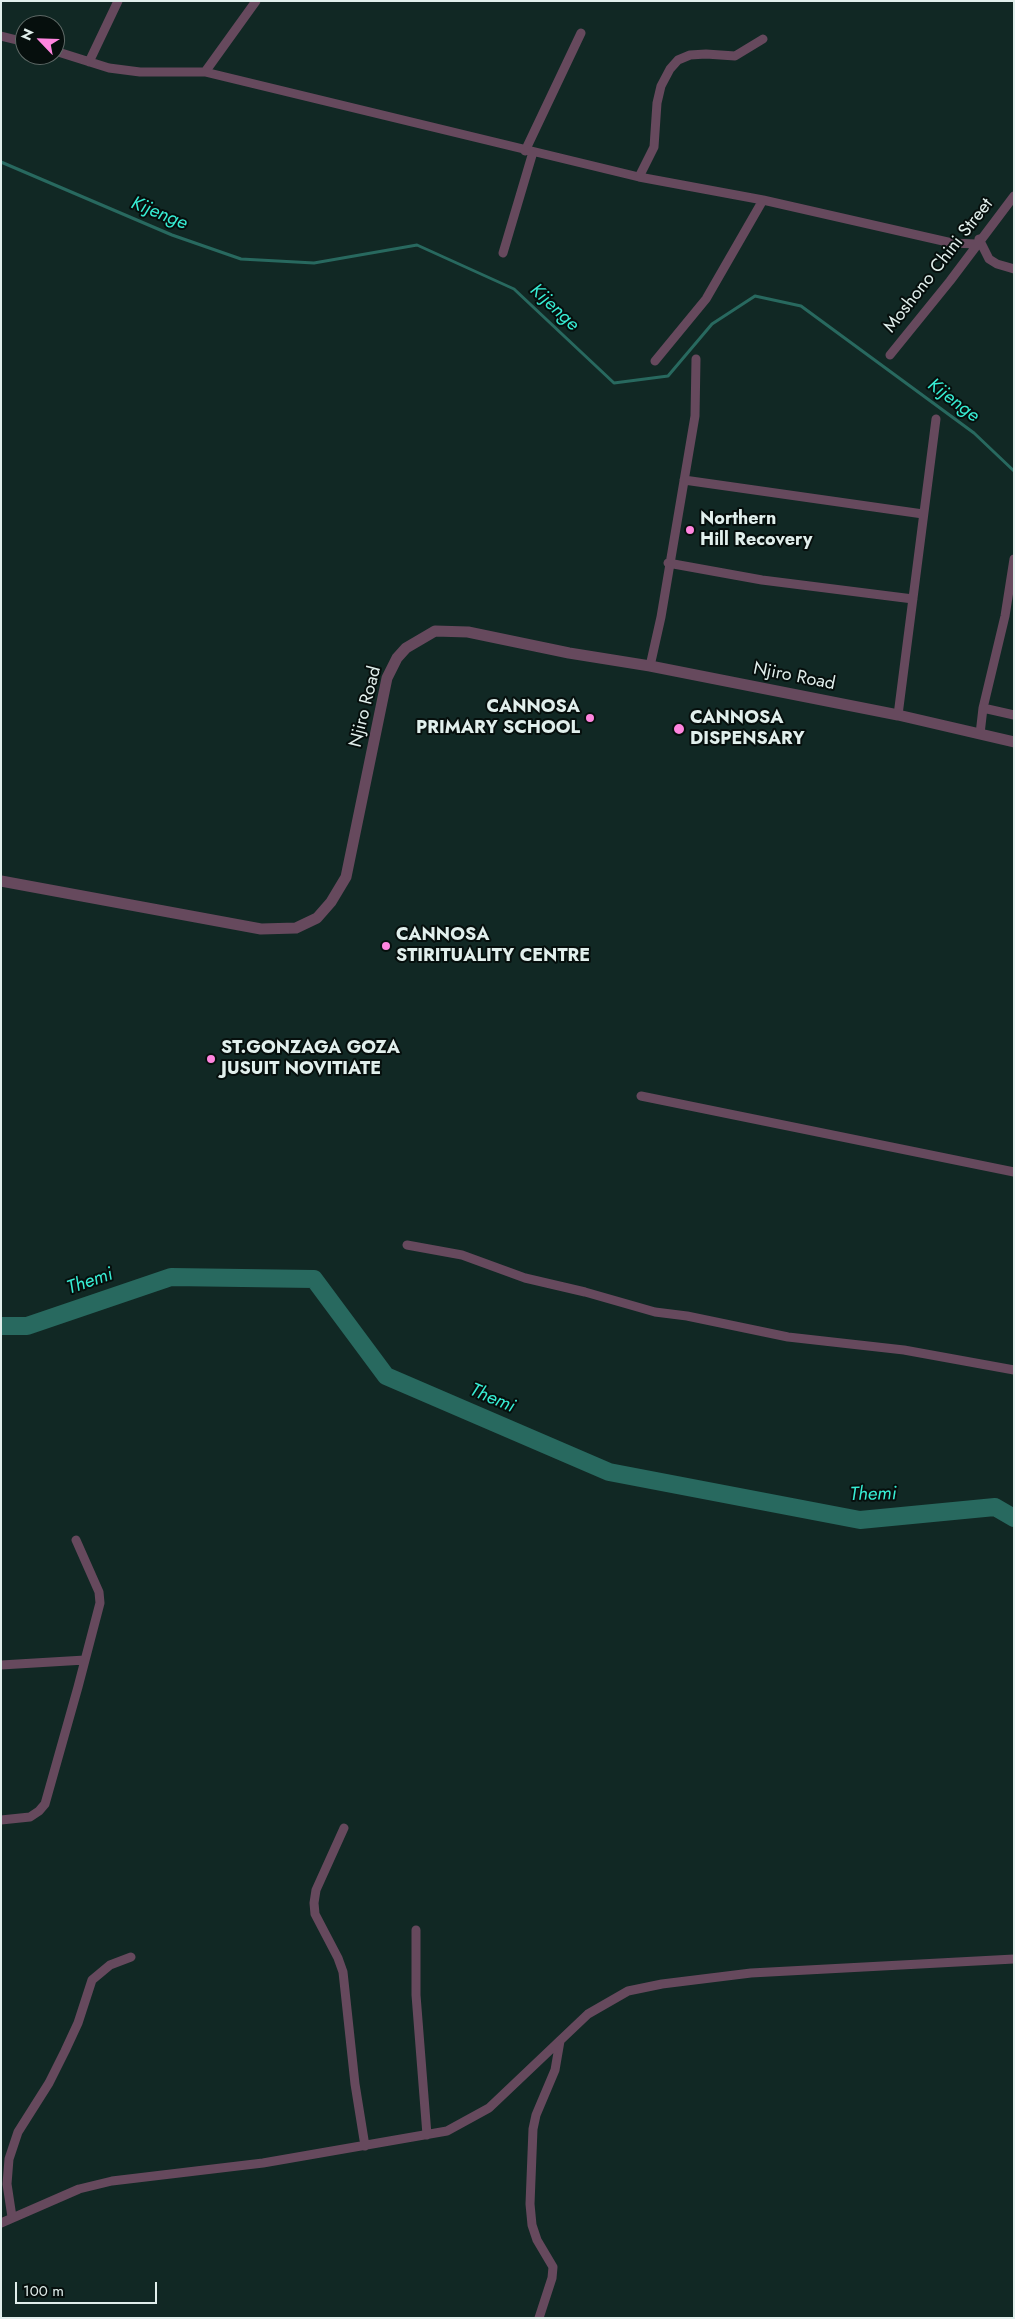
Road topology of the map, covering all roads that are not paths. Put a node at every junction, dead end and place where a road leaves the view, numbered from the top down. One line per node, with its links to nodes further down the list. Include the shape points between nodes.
1 (118, 1): 8 (street)
2 (256, 1): 9 (street)
3 (582, 34): 10 (street)
4 (1, 36): 6 (street)
5 (764, 39): 11 (street, via 735,56 690,55 678,60 661,86 654,147)
6 (15, 40)
7 (65, 54): 8 (street)
8 (89, 62): 9 (street, via 140,72)
9 (205, 72): 10 (street)
10 (529, 151): 11 (street); 15 (street)
11 (639, 177): 13 (street)
12 (1014, 196): 14 (street, Moshono Chini Street)
13 (763, 200): 14 (street, via 952,243); 19 (street, via 706,299)
14 (977, 242): 16 (street, via 989,259); 17 (street, Moshono Chini Street)
15 (503, 254)
16 (1014, 269)
17 (890, 355)
18 (696, 359): 21 (street, via 695,416)
19 (655, 361)
20 (936, 419): 22 (street)
21 (684, 480): 22 (street); 24 (street)
22 (923, 514): 25 (street)
23 (1014, 559): 27 (street, via 1005,616)
24 (668, 563): 25 (street, via 762,580); 26 (street)
25 (913, 599): 28 (street)
26 (650, 666): 28 (street, Njiro Road); 32 (street, Njiro Road, via 468,632 435,631 406,648 387,678 346,876 317,918 296,928 261,929)
27 (982, 708): 29 (street); 30 (street)
28 (898, 715): 30 (street, Njiro Road)
29 (1014, 715)
30 (980, 734): 31 (street, Njiro Road)
31 (1014, 742)
32 (1, 881)
33 (641, 1096): 34 (street)
34 (1014, 1172)
35 (407, 1245): 36 (street, via 462,1255 525,1278 655,1312 788,1337 904,1350)
36 (1014, 1370)
37 (76, 1540): 38 (street, via 99,1592 100,1603)
38 (85, 1660): 39 (street); 40 (street, via 45,1804 30,1816)
39 (1, 1665)
40 (1, 1820)
41 (344, 1828): 47 (street, via 316,1890 314,1903 343,1972)
42 (416, 1930): 46 (street, via 416,1995)
43 (131, 1957): 48 (street, via 110,1966 92,1980 65,2051 18,2132 9,2159 7,2184)
44 (1014, 1959): 45 (street, via 751,1973 662,1984 628,1991 610,2000 588,2014)
45 (560, 2041): 46 (street, via 489,2108 447,2131); 50 (street, via 554,2070 533,2129 532,2225 553,2267)
46 (426, 2135): 47 (street)
47 (365, 2146): 48 (street, via 112,2182 79,2189)
48 (12, 2217): 49 (street)
49 (1, 2223)
50 (539, 2318)

